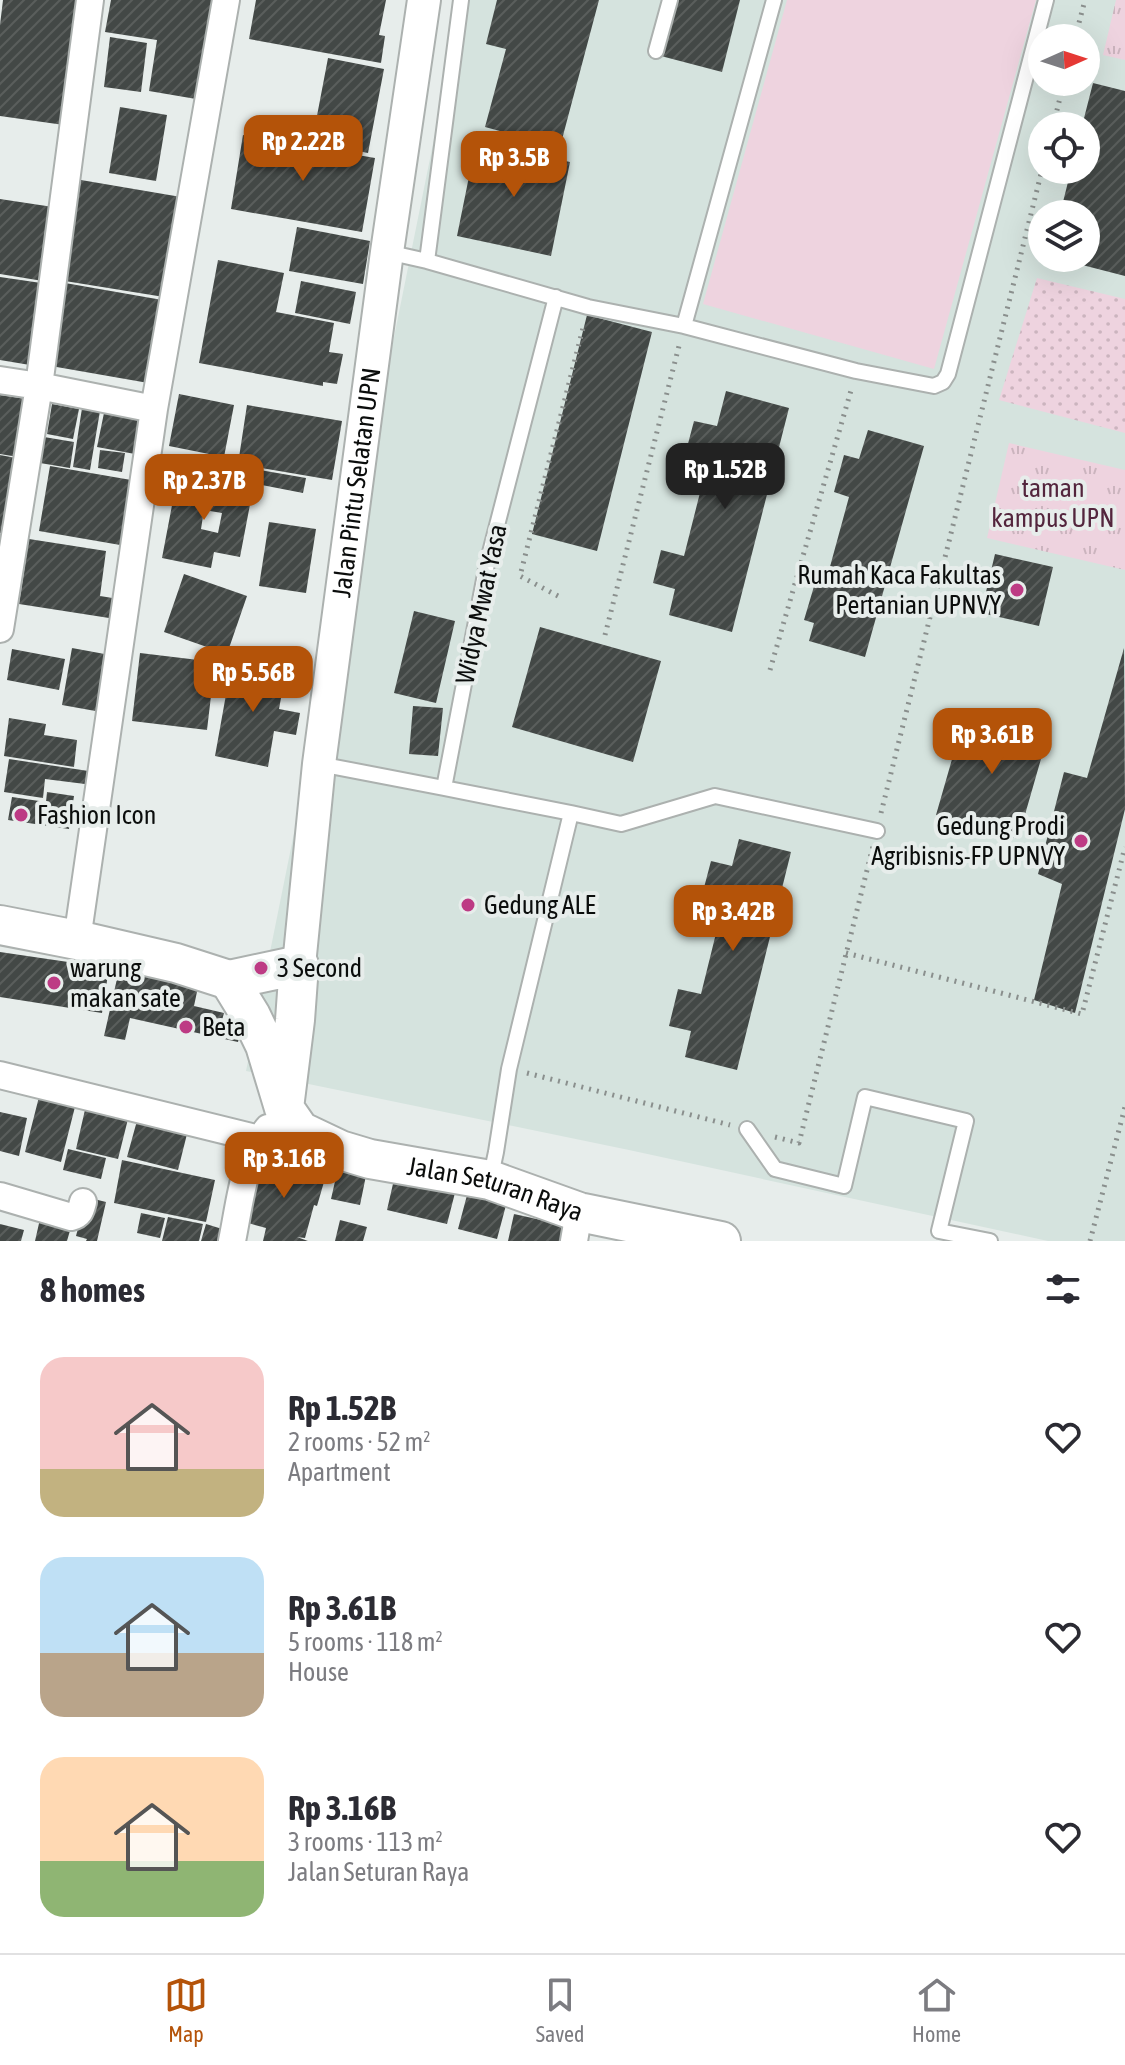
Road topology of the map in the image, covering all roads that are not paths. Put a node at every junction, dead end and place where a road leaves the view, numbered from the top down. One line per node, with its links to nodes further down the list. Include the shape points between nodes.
1 (90, 0): 14 (street)
2 (226, 0): 15 (street)
3 (424, 0): 9 (street, Jalan Pintu Selatan UPN)
4 (461, 0): 10 (lane)
5 (670, 0): 8 (lane)
6 (774, 0): 12 (lane)
7 (1046, 0): 12 (lane, via 943,382 924,385 856,371)
8 (656, 51)
9 (398, 255): 10 (lane); 17 (street, Jalan Pintu Selatan UPN)
10 (427, 261): 11 (lane)
11 (556, 297): 12 (lane); 18 (lane, Widya Mwat Yasa, via 487,564)
12 (684, 326)
13 (0, 380): 14 (street)
14 (39, 386): 15 (street); 16 (street)
15 (154, 409): 22 (street)
16 (0, 629)
17 (319, 764): 18 (lane); 23 (street, Jalan Pintu Selatan UPN)
18 (444, 788): 19 (lane)
19 (571, 813): 20 (lane, via 621,824 715,796); 29 (lane, via 509,1069)
20 (877, 831)
21 (0, 925): 22 (main road)
22 (77, 940): 24 (main road)
23 (299, 965): 24 (main road); 26 (main road)
24 (229, 980): 26 (main road, Jalan Seturan Raya, via 265,1045)
25 (0, 1075): 28 (street)
26 (284, 1108): 28 (street); 29 (main road, Jalan Seturan Raya, via 300,1131 340,1150)
27 (747, 1129): 35 (lane, via 775,1169 844,1186 865,1097 966,1121 939,1231)
28 (259, 1139): 33 (street)
29 (490, 1180): 32 (main road, Jalan Seturan Raya)
30 (0, 1196): 31 (street, via 71,1217 80,1213)
31 (83, 1202)
32 (577, 1226): 34 (main road, Jalan Seturan Raya)
33 (232, 1241)
34 (721, 1241)
35 (990, 1241)

